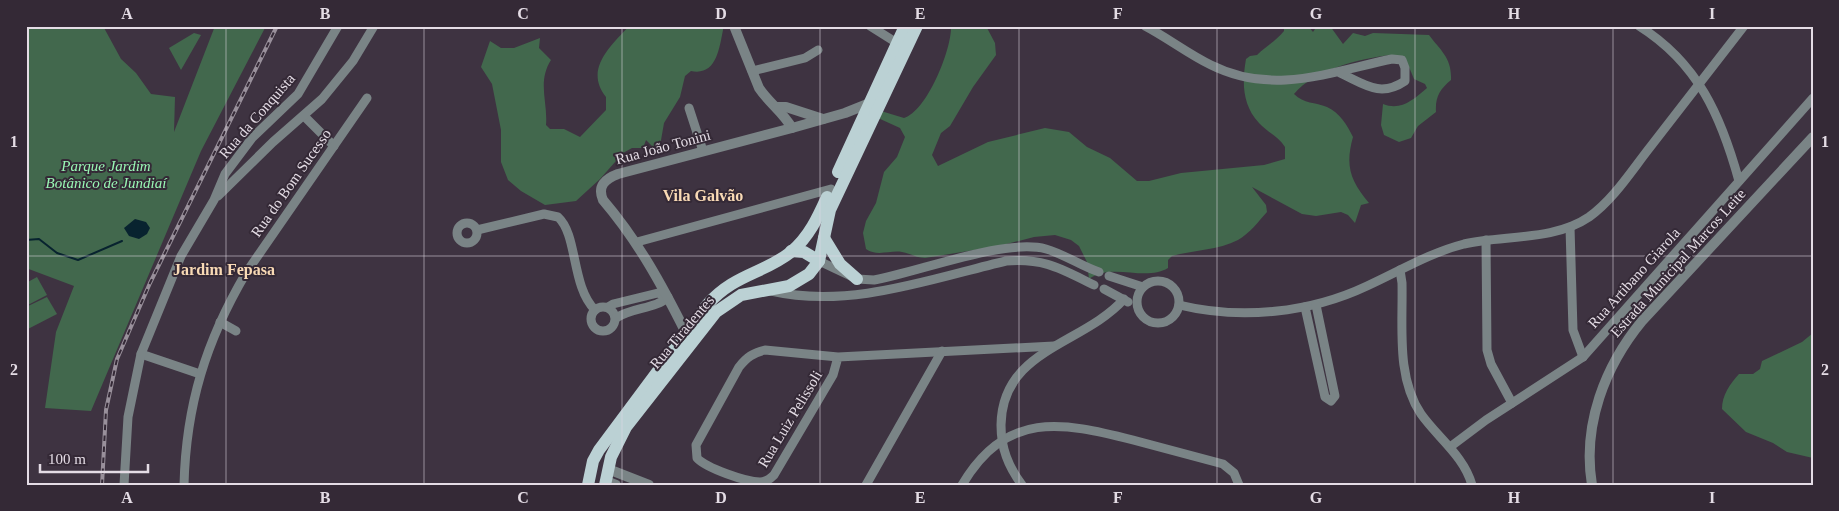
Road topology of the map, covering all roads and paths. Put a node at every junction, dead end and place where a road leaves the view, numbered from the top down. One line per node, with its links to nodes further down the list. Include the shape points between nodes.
1 (338, 26): 30 (street, Rua da Conquista, via 298,94 272,116 238,155)
2 (374, 26): 21 (street, via 338,81)
3 (734, 26): 12 (street)
4 (870, 26): 10 (street)
5 (917, 26): 33 (main road, via 830,210)
6 (1145, 26): 13 (street, via 1212,66 1238,76 1283,80 1314,79)
7 (1638, 26): 14 (street, via 1668,48)
8 (1744, 26): 14 (street)
9 (902, 27): 10 (main road, Rua Tiradentes)
10 (897, 43): 17 (main road, Rua Tiradentes)
11 (818, 50): 12 (street, via 805,58)
12 (752, 71): 18 (street, via 765,97)
13 (1340, 73): 13 (street, via 1402,60 1406,74 1405,81 1382,90)
14 (1700, 83): 28 (street, via 1726,136); 31 (street, via 1603,204)
15 (367, 98): 26 (street, Rua do Bom Sucesso)
16 (1813, 98): 28 (street, Rua Artibano Giarola)
17 (870, 103): 20 (street, Rua João Tonini); 23 (main road, Rua Tiradentes)
18 (777, 107): 22 (street); 24 (street)
19 (689, 108): 27 (street)
20 (845, 113): 22 (street, Rua João Tonini); 23 (street)
21 (304, 116): 26 (street); 30 (street)
22 (823, 119): 24 (street, Rua João Tonini)
23 (860, 125): 29 (main road, Rua Tiradentes)
24 (792, 128): 27 (street, Rua João Tonini)
25 (1813, 137): 80 (street, Estrada Municipal Marcos Leite, via 1642,321 1618,353 1602,388 1593,425)
26 (334, 146): 57 (street, Rua do Bom Sucesso, via 246,273)
27 (703, 152): 35 (street, Rua João Tonini, via 618,174 603,183 600,194 603,200)
28 (1739, 181): 64 (street, Rua Artibano Giarola)
29 (831, 189): 35 (street); 36 (main road, Rua Tiradentes, via 809,232)
30 (214, 200): 62 (street, via 181,256)
31 (1570, 227): 34 (street); 64 (street, via 1573,330)
32 (476, 230): 55 (street, via 544,214 558,216 565,226 584,294)
33 (824, 238): 37 (main road); 42 (main road, via 840,264)
34 (1486, 240): 39 (street, via 1445,250); 66 (street, via 1487,350)
35 (637, 242): 48 (street, Rua João Tonini)
36 (791, 251): 37 (main road, via 804,252); 38 (main road, Rua Tiradentes)
37 (819, 261): 42 (street); 46 (main road, Rua Tiradentes, via 797,282)
38 (774, 262): 46 (main road, via 761,278); 59 (main road, Rua Tiradentes, via 725,287)
39 (1400, 270): 51 (street, via 1366,287); 68 (street, via 1406,382 1422,415)
40 (1099, 272): 42 (street, via 1046,250 1023,247 1001,249 886,278)
41 (1109, 276): 44 (street)
42 (857, 279): 47 (street, via 854,290)
43 (1094, 285): 47 (street, via 1046,262 1025,259)
44 (1142, 287): 50 (street, via 1154,281 1167,283 1177,292); 54 (street, via 1138,293)
45 (1104, 289): 49 (street)
46 (768, 290): 47 (street, via 806,297); 70 (main road, Rua Tiradentes, via 741,295 716,312 626,428 615,446)
47 (847, 296)
48 (668, 297): 52 (street, via 658,293); 56 (street); 59 (street, Rua João Tonini)
49 (1124, 299): 54 (street); 60 (street, via 1100,322)
50 (1179, 305): 53 (street, via 1234,313); 54 (street, via 1169,321 1159,323 1150,322)
51 (1316, 305): 53 (street); 53 (street, via 1335,396 1331,401 1325,397)
52 (608, 307): 55 (street, via 601,306); 56 (street)
53 (1305, 307)
54 (1137, 308)
55 (595, 310): 56 (street, via 591,316 592,323 599,330 612,328)
56 (616, 318)
57 (220, 322): 58 (street); 65 (street, Rua do Bom Sucesso)
58 (236, 331)
59 (686, 333): 69 (main road, Rua Tiradentes)
60 (1054, 346): 61 (street, Rua Luiz Pelissoli); 67 (street, via 1016,376 1006,392 1001,415)
61 (942, 351): 63 (street, Rua Luiz Pelissoli); 75 (street)
62 (141, 354): 65 (street); 72 (street, via 128,417)
63 (838, 357): 63 (street, Rua Luiz Pelissoli, via 765,350 746,358 696,445 697,458 718,470 758,482 768,480 774,475 833,374)
64 (1583, 357): 66 (street, Rua Artibano Giarola)
65 (200, 374): 73 (street, Rua do Bom Sucesso, via 189,416)
66 (1512, 403): 68 (street, Rua Artibano Giarola)
67 (1001, 440): 76 (street, via 979,461); 77 (street, via 1012,470); 78 (street, via 1038,428 1073,426 1223,464 1234,473)
68 (1450, 447): 79 (street, via 1467,470)
69 (599, 450): 70 (main road); 71 (main road, Rua Tiradentes)
70 (607, 478): 71 (main road); 74 (street)
71 (588, 479)
72 (124, 485)
73 (184, 485)
74 (649, 485)
75 (866, 485)
76 (962, 485)
77 (1022, 485)
78 (1238, 485)
79 (1472, 485)
80 (1592, 485)

